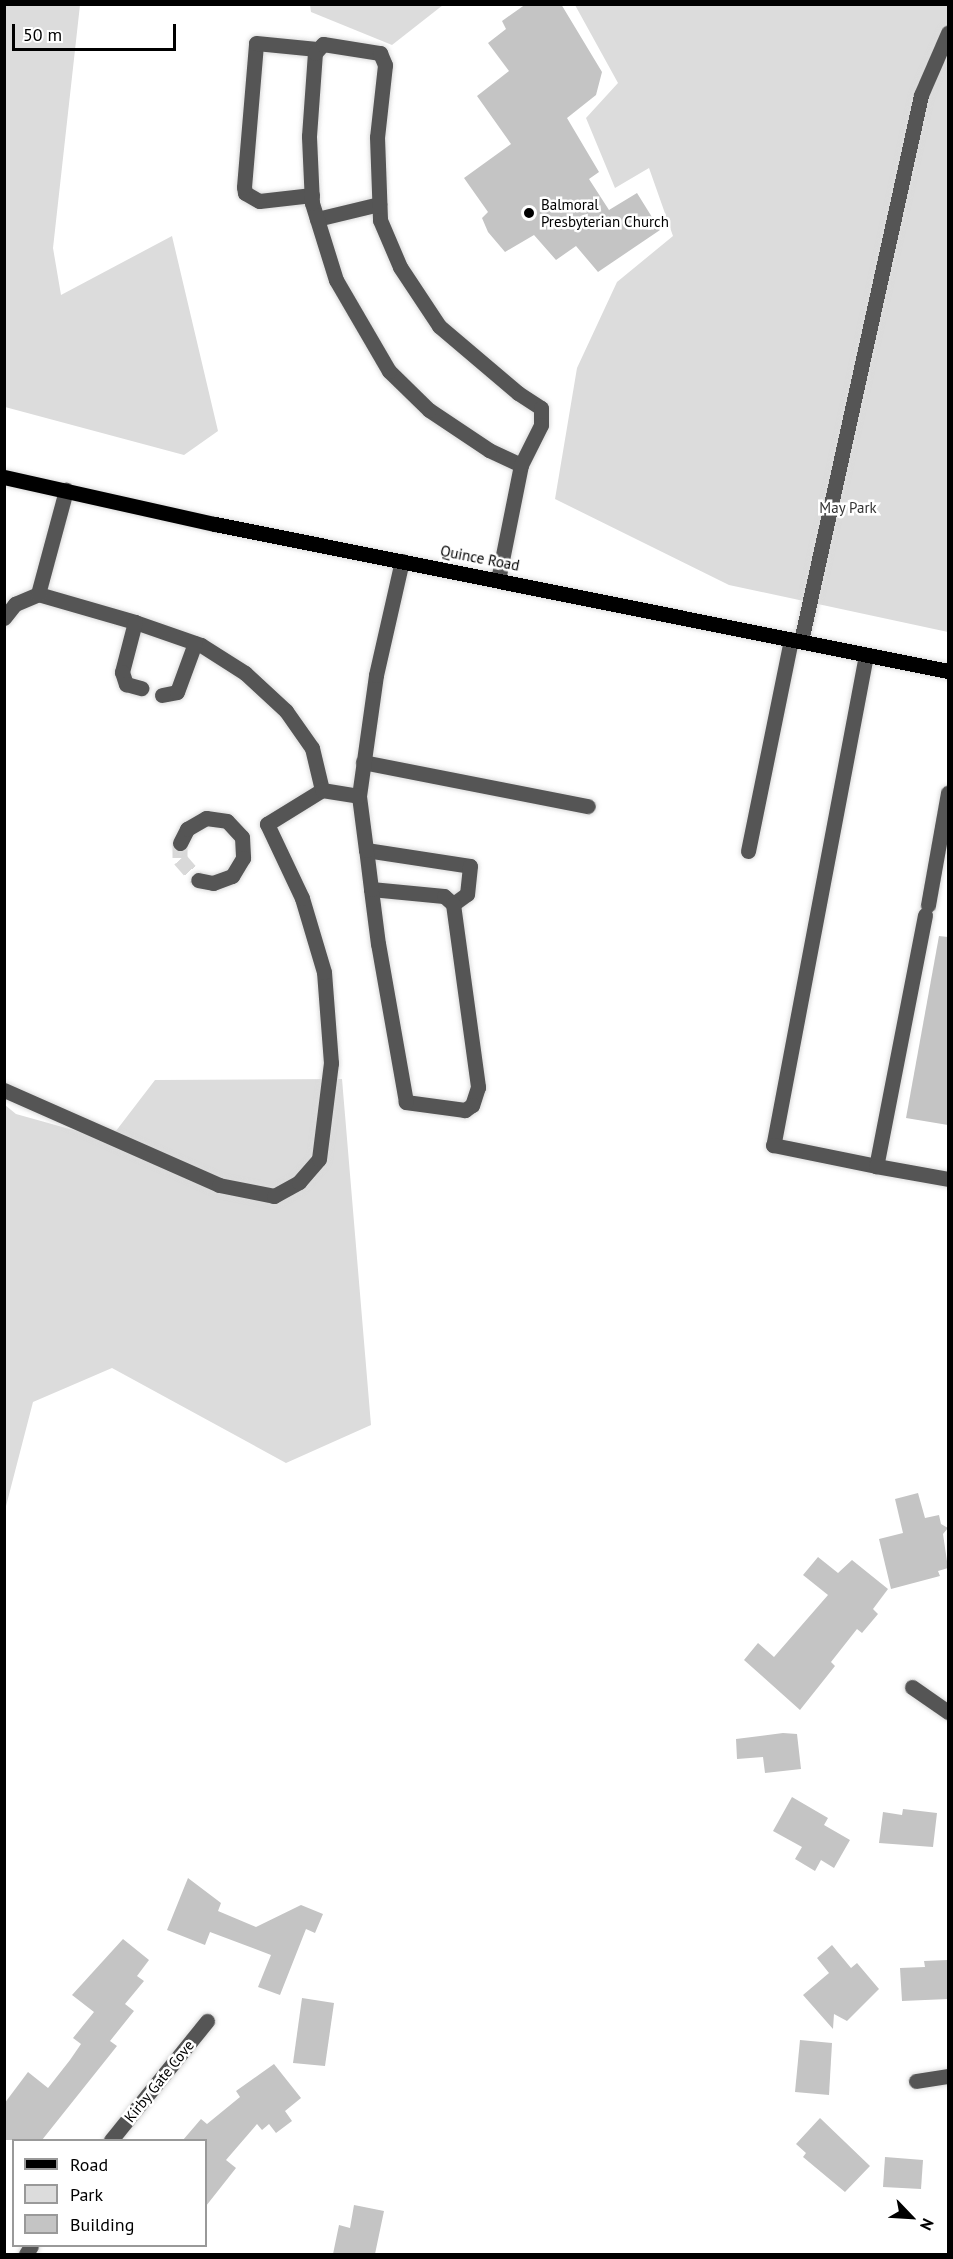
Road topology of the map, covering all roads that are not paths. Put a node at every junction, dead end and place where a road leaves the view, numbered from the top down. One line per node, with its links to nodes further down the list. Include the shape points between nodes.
1 (948, 33): 14 (street, via 921,95)
2 (317, 49): 3 (street, via 309,136); 3 (street, via 256,43 244,187 245,193 259,201); 4 (street, via 323,44 380,53 385,64 376,137)
3 (312, 195): 5 (street)
4 (379, 204): 5 (street); 6 (street, via 380,220 400,267 439,326 541,408 541,425)
5 (317, 219): 6 (street, via 336,280 389,370 429,410 489,450)
6 (521, 465): 10 (street)
7 (4, 477): 8 (main road, Quince Road)
8 (66, 490): 9 (main road, Quince Road); 11 (street)
9 (402, 561): 10 (main road, Quince Road); 20 (street, via 376,675)
10 (498, 580): 14 (main road, Quince Road)
11 (38, 594): 12 (street, via 15,604); 13 (street)
12 (4, 618)
13 (135, 622): 15 (street); 18 (street, via 122,672 126,684)
14 (796, 640): 16 (main road, Quince Road); 29 (street)
15 (195, 643): 19 (street, via 177,692); 21 (street, via 245,673 286,711 312,748)
16 (866, 654): 17 (main road, Quince Road); 34 (street, via 772,1145)
17 (948, 671)
18 (141, 688)
19 (162, 696)
20 (363, 762): 23 (street); 24 (street)
21 (322, 790): 23 (street); 25 (street)
22 (948, 793): 34 (street)
23 (358, 795): 28 (street)
24 (588, 806)
25 (267, 824): 26 (street); 33 (street, via 302,897 325,983 331,1063 319,1159 299,1182 274,1196 219,1185)
26 (242, 837): 27 (street, via 227,821 206,818 187,829); 30 (street, via 243,858 232,876 213,883)
27 (180, 843)
28 (366, 850): 31 (street); 32 (street, via 470,866 467,894)
29 (748, 851)
30 (198, 880)
31 (371, 889): 32 (street, via 444,896); 32 (street, via 406,1102 465,1110 472,1105 478,1087)
32 (453, 904)
33 (4, 1090)
34 (876, 1166): 35 (street)
35 (948, 1179)
36 (912, 1687): 37 (street)
37 (948, 1712)
38 (207, 2021): 41 (street, Kirby Gate Cove)
39 (948, 2076): 40 (street)
40 (916, 2081)
41 (112, 2139)

